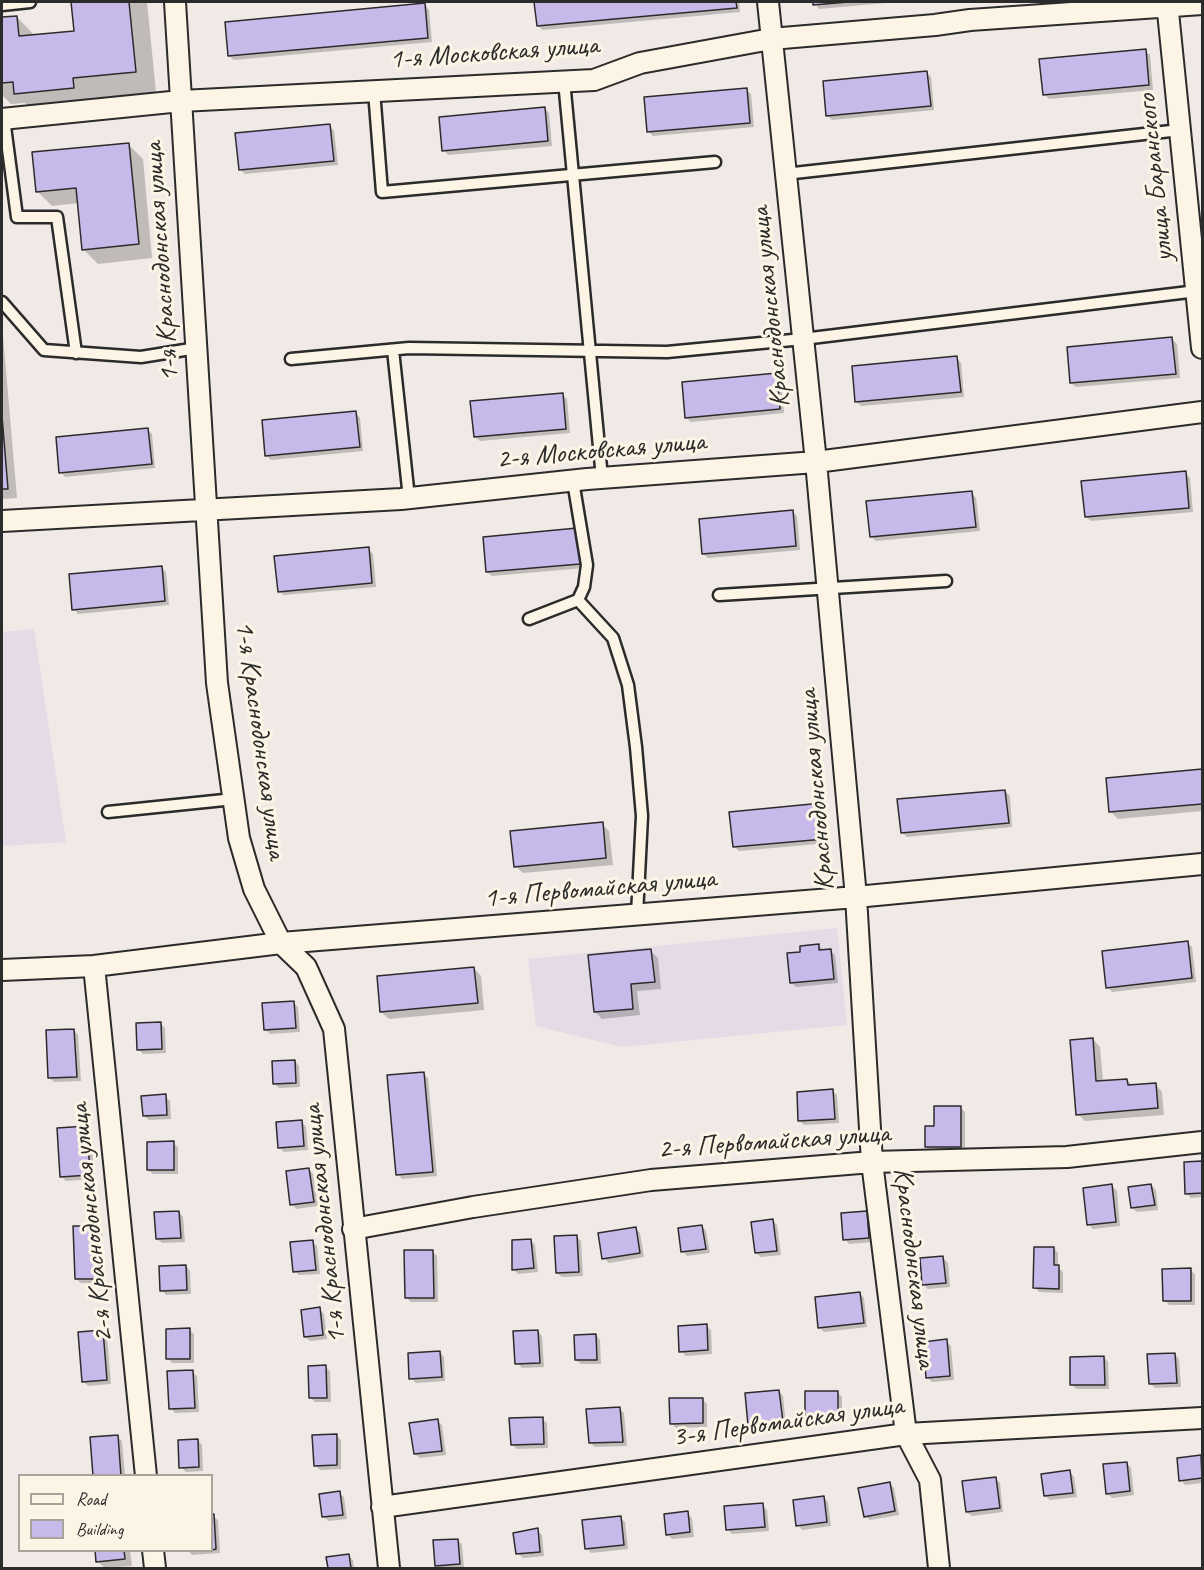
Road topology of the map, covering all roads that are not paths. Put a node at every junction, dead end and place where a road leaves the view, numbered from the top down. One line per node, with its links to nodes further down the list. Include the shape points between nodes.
1 (30, 2): 6 (lane)
2 (176, 2): 10 (street, 1-я Краснодонская улица)
3 (768, 2): 7 (street, Краснодонская улица)
4 (1167, 4): 5 (street, 1-я Московская улица); 7 (street, 1-я Московская улица); 12 (street, улица Баранского)
5 (1203, 4)
6 (2, 5)
7 (771, 39): 8 (street, 1-я Московская улица, via 640,63 594,80); 14 (street, Краснодонская улица)
8 (564, 81): 9 (street, 1-я Московская улица); 15 (lane)
9 (374, 91): 10 (street, 1-я Московская улица); 15 (lane, via 382,192)
10 (181, 100): 11 (street, 1-я Московская улица); 19 (street, 1-я Краснодонская улица)
11 (3, 119): 23 (lane, via 18,217 57,217)
12 (1180, 130): 14 (lane); 16 (street, улица Баранского)
13 (715, 162): 15 (lane)
14 (785, 174): 18 (street, Краснодонская улица)
15 (573, 176): 22 (lane)
16 (1197, 291): 18 (lane); 20 (street, улица Баранского)
17 (2, 302): 23 (lane, via 44,350)
18 (803, 339): 22 (lane, via 667,352); 26 (street, Краснодонская улица)
19 (196, 348): 23 (lane, via 141,357); 30 (street, 1-я Краснодонская улица)
20 (1203, 348)
21 (393, 350): 22 (lane); 24 (lane); 29 (lane)
22 (590, 351): 27 (lane)
23 (76, 353)
24 (291, 359)
25 (1203, 412): 26 (street, 2-я Московская улица)
26 (816, 462): 27 (street, 2-я Московская улица); 33 (street, Краснодонская улица)
27 (602, 478): 28 (street, 2-я Московская улица)
28 (573, 481): 29 (street, 2-я Московская улица); 35 (lane, via 587,565)
29 (409, 498): 30 (street, 2-я Московская улица)
30 (207, 509): 31 (street, 2-я Московская улица); 37 (street, 1-я Краснодонская улица, via 217,683)
31 (2, 521)
32 (946, 581): 33 (lane)
33 (828, 588): 34 (lane); 40 (street, Краснодонская улица)
34 (719, 595)
35 (578, 600): 36 (lane); 41 (lane, via 613,638 628,685 642,816)
36 (529, 619)
37 (234, 799): 38 (lane); 42 (street, 1-я Краснодонская улица, via 239,838 254,889)
38 (108, 812)
39 (1203, 864): 40 (street, 1-я Первомайская улица)
40 (856, 897): 41 (street, 1-я Первомайская улица); 46 (street, Краснодонская улица)
41 (637, 915): 42 (street, 1-я Первомайская улица)
42 (281, 943): 43 (street, 1-я Первомайская улица); 47 (street, 1-я Краснодонская улица, via 306,968 334,1029)
43 (94, 966): 44 (street, 1-я Первомайская улица); 50 (street, 2-я Краснодонская улица)
44 (2, 970)
45 (1203, 1142): 46 (street, 2-я Первомайская улица, via 1067,1158)
46 (872, 1162): 47 (street, 2-я Первомайская улица, via 651,1180); 49 (street, Краснодонская улица)
47 (353, 1229): 51 (street, 1-я Краснодонская улица)
48 (1203, 1418): 49 (street, 3-я Первомайская улица)
49 (906, 1434): 51 (street, 3-я Первомайская улица); 55 (street, Краснодонская улица, via 930,1480)
50 (146, 1474)
51 (382, 1507): 54 (street, 1-я Краснодонская улица)
52 (153, 1552): 53 (street)
53 (155, 1569)
54 (389, 1569)
55 (939, 1569)

